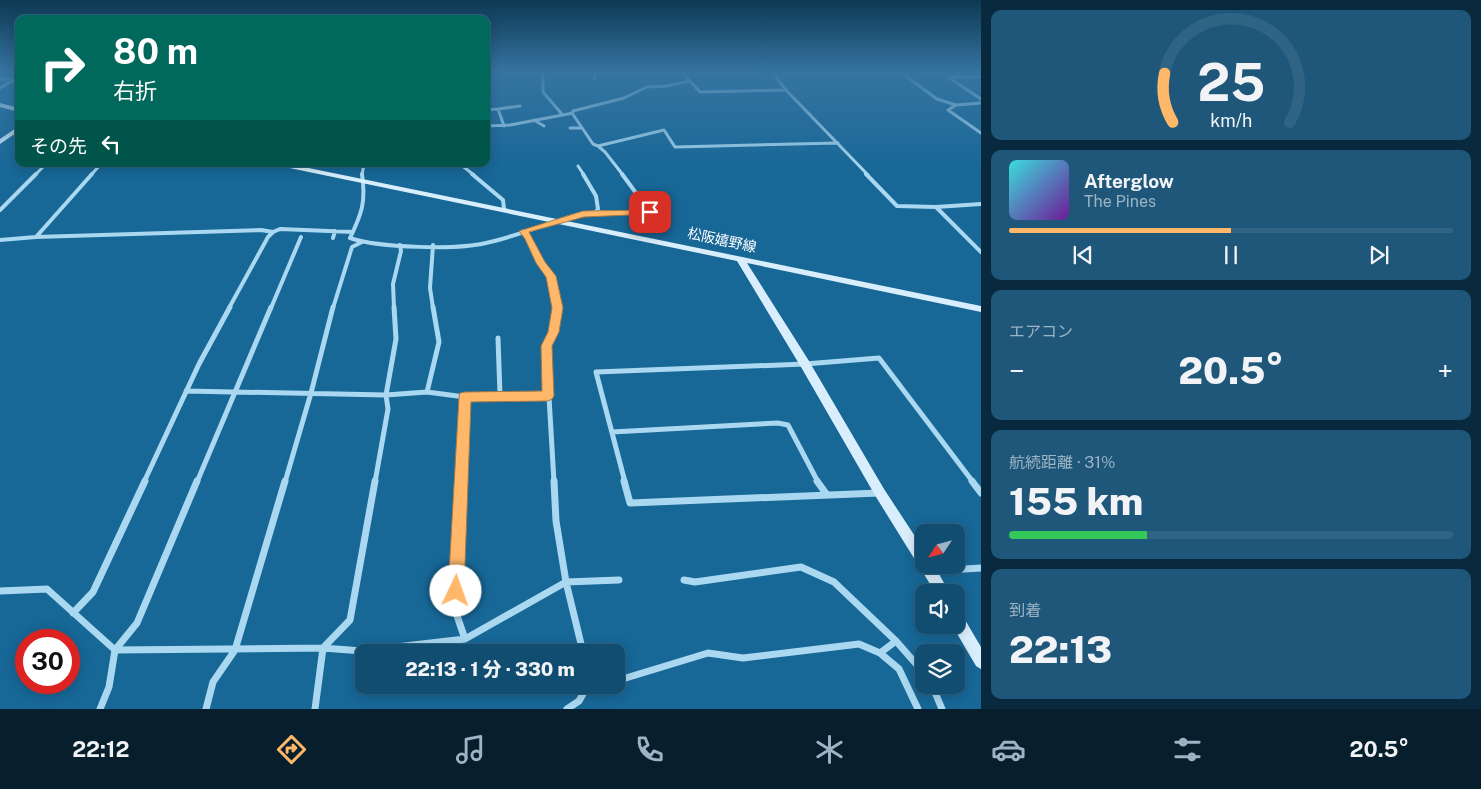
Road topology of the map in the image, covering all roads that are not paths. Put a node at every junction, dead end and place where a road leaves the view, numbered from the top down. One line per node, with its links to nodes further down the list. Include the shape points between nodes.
1 (520, 106): 6 (street)
2 (554, 106): 9 (street)
3 (597, 106): 8 (street)
4 (802, 106): 19 (street)
5 (954, 106): 17 (street, via 948,110)
6 (498, 109): 7 (street); 12 (street)
7 (490, 110)
8 (573, 113): 9 (street); 15 (street)
9 (561, 114): 10 (street)
10 (533, 120): 12 (street); 13 (street)
11 (490, 126): 12 (street)
12 (504, 126)
13 (544, 126)
14 (570, 128): 15 (street)
15 (582, 128): 20 (street)
16 (15, 131): 18 (main road)
17 (981, 134)
18 (0, 142)
19 (838, 143): 20 (street, via 675,147 664,130); 29 (street, via 897,206)
20 (598, 146): 32 (street, via 650,212)
21 (578, 166): 32 (street, via 596,196 598,209)
22 (43, 167): 31 (street)
23 (98, 167): 39 (street)
24 (294, 167): 27 (main road, 松阪嬉野線)
25 (363, 167): 27 (street)
26 (464, 167): 30 (street, via 502,200)
27 (362, 181): 30 (main road, 松阪嬉野線); 37 (street, via 365,189)
28 (979, 205): 29 (street)
29 (936, 207): 45 (street)
30 (504, 209): 33 (main road, 松阪嬉野線)
31 (0, 210)
32 (595, 213): 33 (street)
33 (557, 221): 35 (street); 46 (main road, 松阪嬉野線)
34 (336, 231): 36 (street, via 280,229); 37 (street); 40 (street)
35 (523, 231): 44 (street, via 486,244); 56 (street, via 551,276 558,308 554,332 546,346)
36 (273, 232): 39 (street); 50 (street)
37 (353, 232): 42 (street, via 350,238)
38 (301, 236): 51 (street)
39 (36, 237): 41 (street)
40 (332, 238)
41 (0, 240)
42 (362, 242): 43 (street); 53 (street, via 352,248 339,284)
43 (400, 245): 44 (street); 54 (street, via 393,284 396,339)
44 (433, 245): 52 (street, via 430,288 439,342)
45 (981, 252)
46 (738, 258): 47 (main road, 松阪嬉野線); 49 (main road)
47 (981, 309)
48 (498, 338): 55 (street)
49 (805, 364): 58 (street, via 596,372); 59 (main road); 60 (street, via 879,358)
50 (186, 392): 51 (street); 69 (street, via 93,592)
51 (234, 392): 53 (street); 75 (street, via 137,623)
52 (427, 392): 54 (street); 57 (street)
53 (312, 393): 54 (street); 76 (street)
54 (386, 395): 74 (street, via 388,409 350,620)
55 (500, 395): 56 (street); 57 (street)
56 (548, 396): 67 (street, via 556,521)
57 (465, 397): 71 (street, via 455,610)
58 (612, 432): 61 (street, via 788,425); 61 (street, via 630,503)
59 (880, 493): 61 (street); 62 (main road)
60 (981, 493)
61 (826, 495)
62 (915, 549)
63 (965, 567): 64 (street)
64 (981, 568)
65 (619, 580): 67 (street)
66 (684, 580): 72 (street, via 695,582 801,567 834,582)
67 (566, 582): 71 (street); 73 (street)
68 (0, 591): 69 (street, via 47,589)
69 (73, 613): 75 (street)
70 (965, 633): 78 (main road)
71 (465, 638): 74 (street, via 362,651)
72 (896, 641): 77 (street); 79 (street)
73 (581, 644)
74 (323, 648): 76 (street); 85 (street)
75 (115, 650): 76 (street); 83 (street, via 109,687)
76 (235, 650): 84 (street, via 213,682)
77 (880, 653): 80 (street, via 859,644 743,658 708,654); 87 (street, via 899,668)
78 (981, 661)
79 (915, 663)
80 (625, 678)
81 (583, 694): 86 (street)
82 (936, 694): 88 (street)
83 (100, 709)
84 (206, 709)
85 (315, 709)
86 (567, 709)
87 (918, 709)
88 (942, 709)

